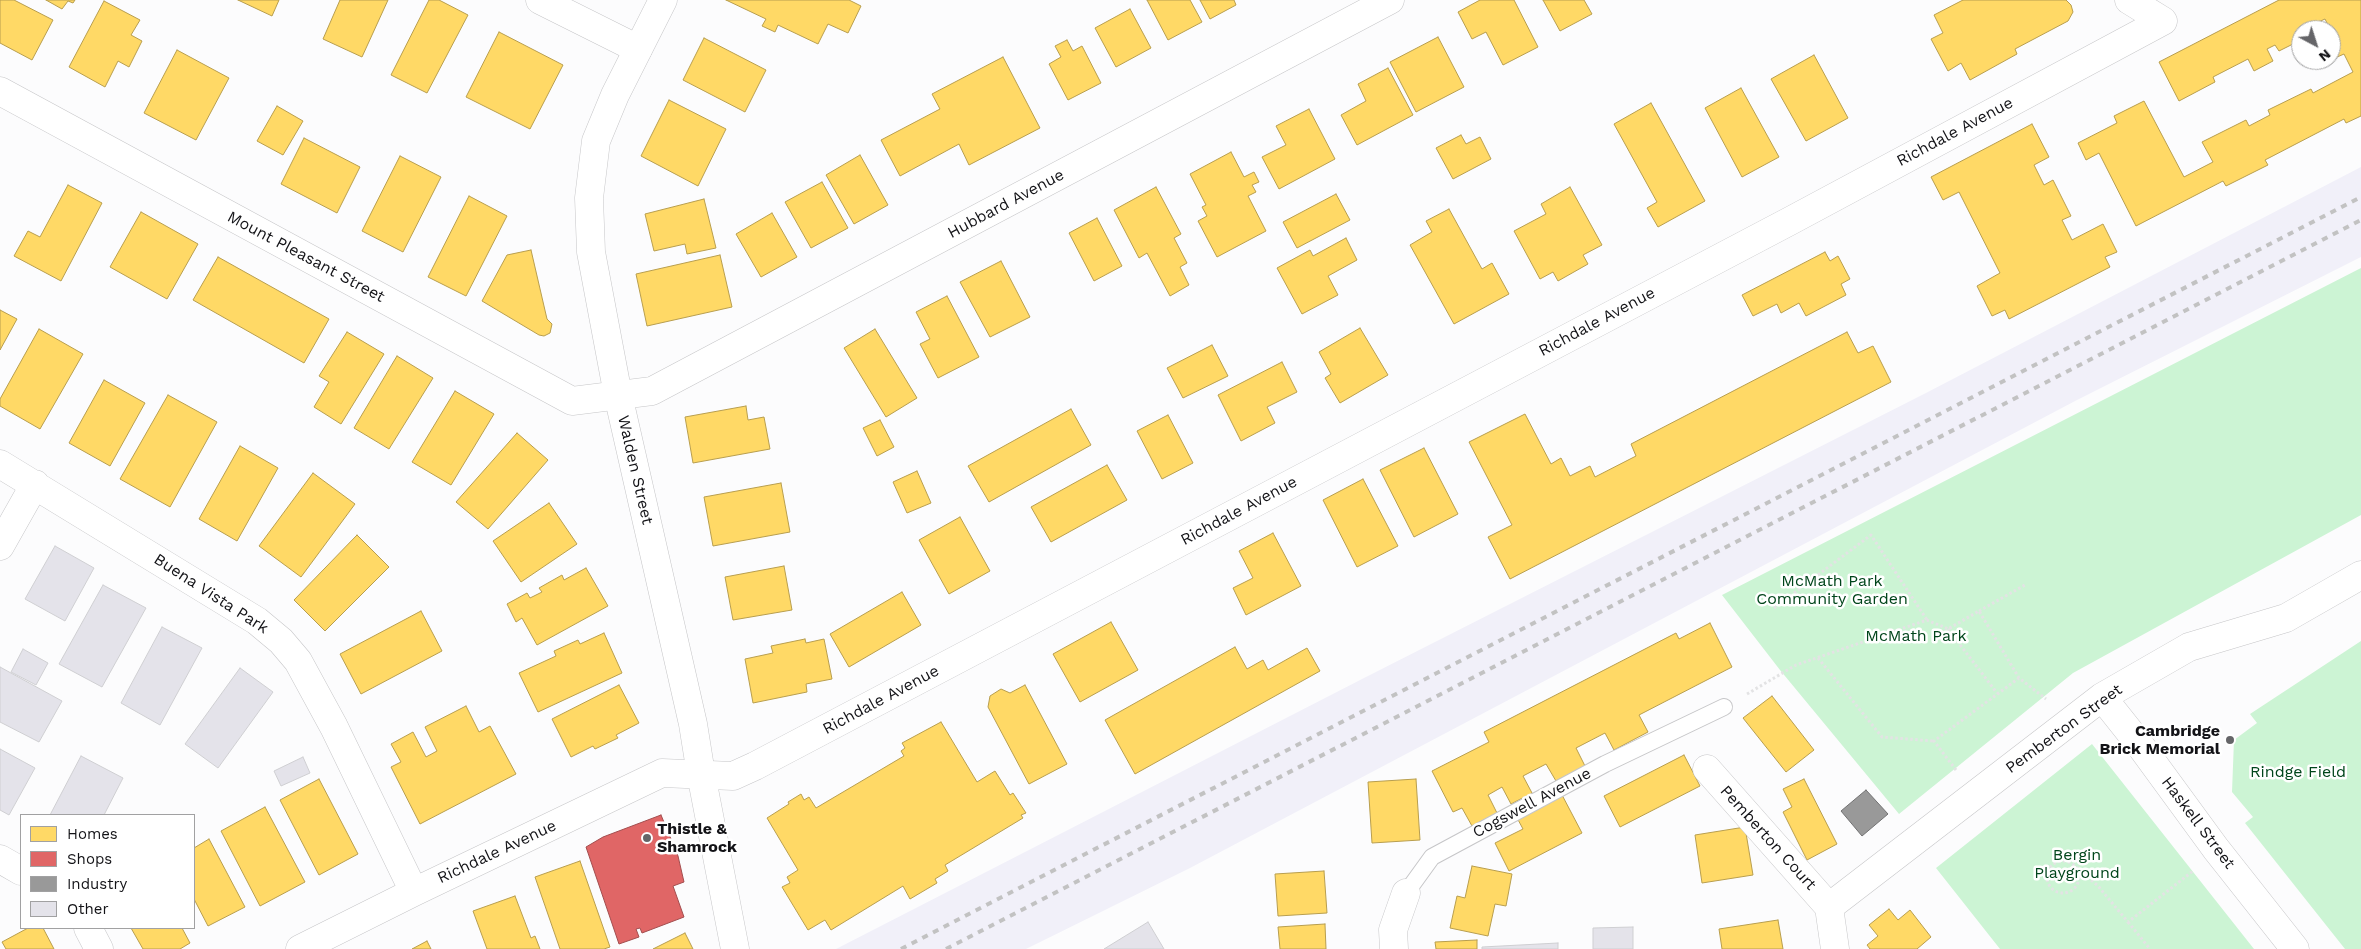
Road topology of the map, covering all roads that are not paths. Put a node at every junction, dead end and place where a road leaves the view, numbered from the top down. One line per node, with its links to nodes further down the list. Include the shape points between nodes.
1 (540, 0): 5 (street)
2 (663, 0): 5 (street, Walden Street)
3 (1390, 0): 7 (street, Hubbard Avenue, via 652,391)
4 (2128, 0): 15 (street, Richdale Avenue, via 2162,21 756,766 733,776)
5 (638, 49): 7 (street, Walden Street, via 596,142 589,198 591,252)
6 (0, 91): 7 (street, Mount Pleasant Street, via 572,401)
7 (618, 395): 15 (street, Walden Street, via 693,724)
8 (0, 464): 9 (street, Buena Vista Park)
9 (35, 484): 10 (street); 18 (street, Buena Vista Park, via 257,621 281,641 298,661 334,727)
10 (0, 546)
11 (2361, 576): 12 (street, Pemberton Street, via 2286,618 2189,647)
12 (2102, 697): 20 (street, Pemberton Street); 27 (street, Haskell Street)
13 (1724, 707): 19 (lane, Cogswell Avenue, via 1605,764 1432,857)
14 (1707, 769): 20 (street, Pemberton Court)
15 (701, 774): 18 (street, Richdale Avenue, via 662,773); 24 (street, Walden Street)
16 (0, 858): 17 (street)
17 (20, 870)
18 (414, 892): 23 (street, Richdale Avenue)
19 (1406, 893): 25 (street, Cogswell Avenue, via 1394,930)
20 (1829, 907): 26 (street)
21 (88, 929): 22 (street)
22 (98, 949)
23 (300, 949)
24 (735, 949)
25 (1394, 949)
26 (1835, 949)
27 (2295, 949)

